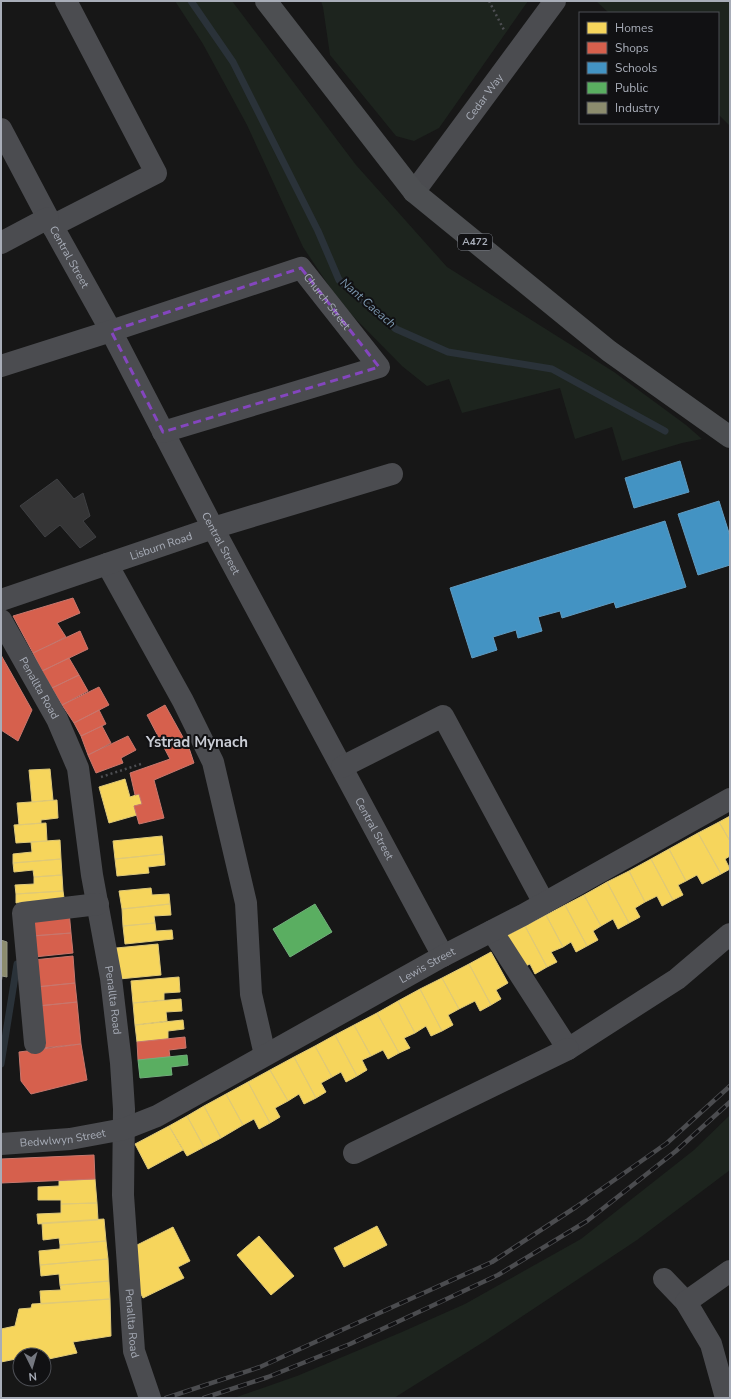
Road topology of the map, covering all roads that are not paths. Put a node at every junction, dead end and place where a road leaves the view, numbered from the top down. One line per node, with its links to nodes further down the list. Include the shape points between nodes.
1 (66, 1): 6 (street, via 156,173)
2 (266, 1): 5 (main road, A472)
3 (555, 1): 5 (street, Cedar Way)
4 (1, 129): 6 (street, Central Street)
5 (414, 192): 11 (main road, A472, via 609,351)
6 (50, 222): 7 (street); 8 (street, Central Street)
7 (1, 243)
8 (111, 331): 9 (street, Church Street); 10 (street, Central Street); 10 (street, Church Street, via 301,268 379,367)
9 (1, 366)
10 (163, 432): 13 (street, Central Street)
11 (730, 437)
12 (392, 474): 13 (street, Lisburn Road)
13 (213, 528): 14 (street, Lisburn Road); 17 (street, Central Street)
14 (107, 564): 15 (street, Lisburn Road); 26 (street, via 183,701 213,762 246,903 251,994)
15 (1, 600)
16 (1, 620): 20 (street, Penallta Road, via 57,719 78,768)
17 (342, 767): 19 (street, via 443,716); 23 (street, Central Street)
18 (730, 799): 19 (street, Lewis Street)
19 (544, 903): 21 (street, Lewis Street)
20 (98, 904): 24 (street, via 23,913); 27 (street, Penallta Road, via 111,978 121,1063)
21 (492, 931): 23 (street, Lewis Street); 25 (street)
22 (730, 934): 25 (street, via 677,979)
23 (443, 956): 26 (street, Lewis Street)
24 (34, 1043)
25 (568, 1049): 29 (street)
26 (265, 1055): 27 (street, Lewis Street, via 156,1116)
27 (124, 1129): 28 (street, Bedwlwyn Street, via 70,1139); 33 (street, Penallta Road, via 123,1195 134,1351)
28 (1, 1144)
29 (354, 1153)
30 (730, 1271): 32 (street)
31 (664, 1279): 32 (street)
32 (686, 1302): 34 (street, via 711,1344)
33 (150, 1398)
34 (726, 1398)

